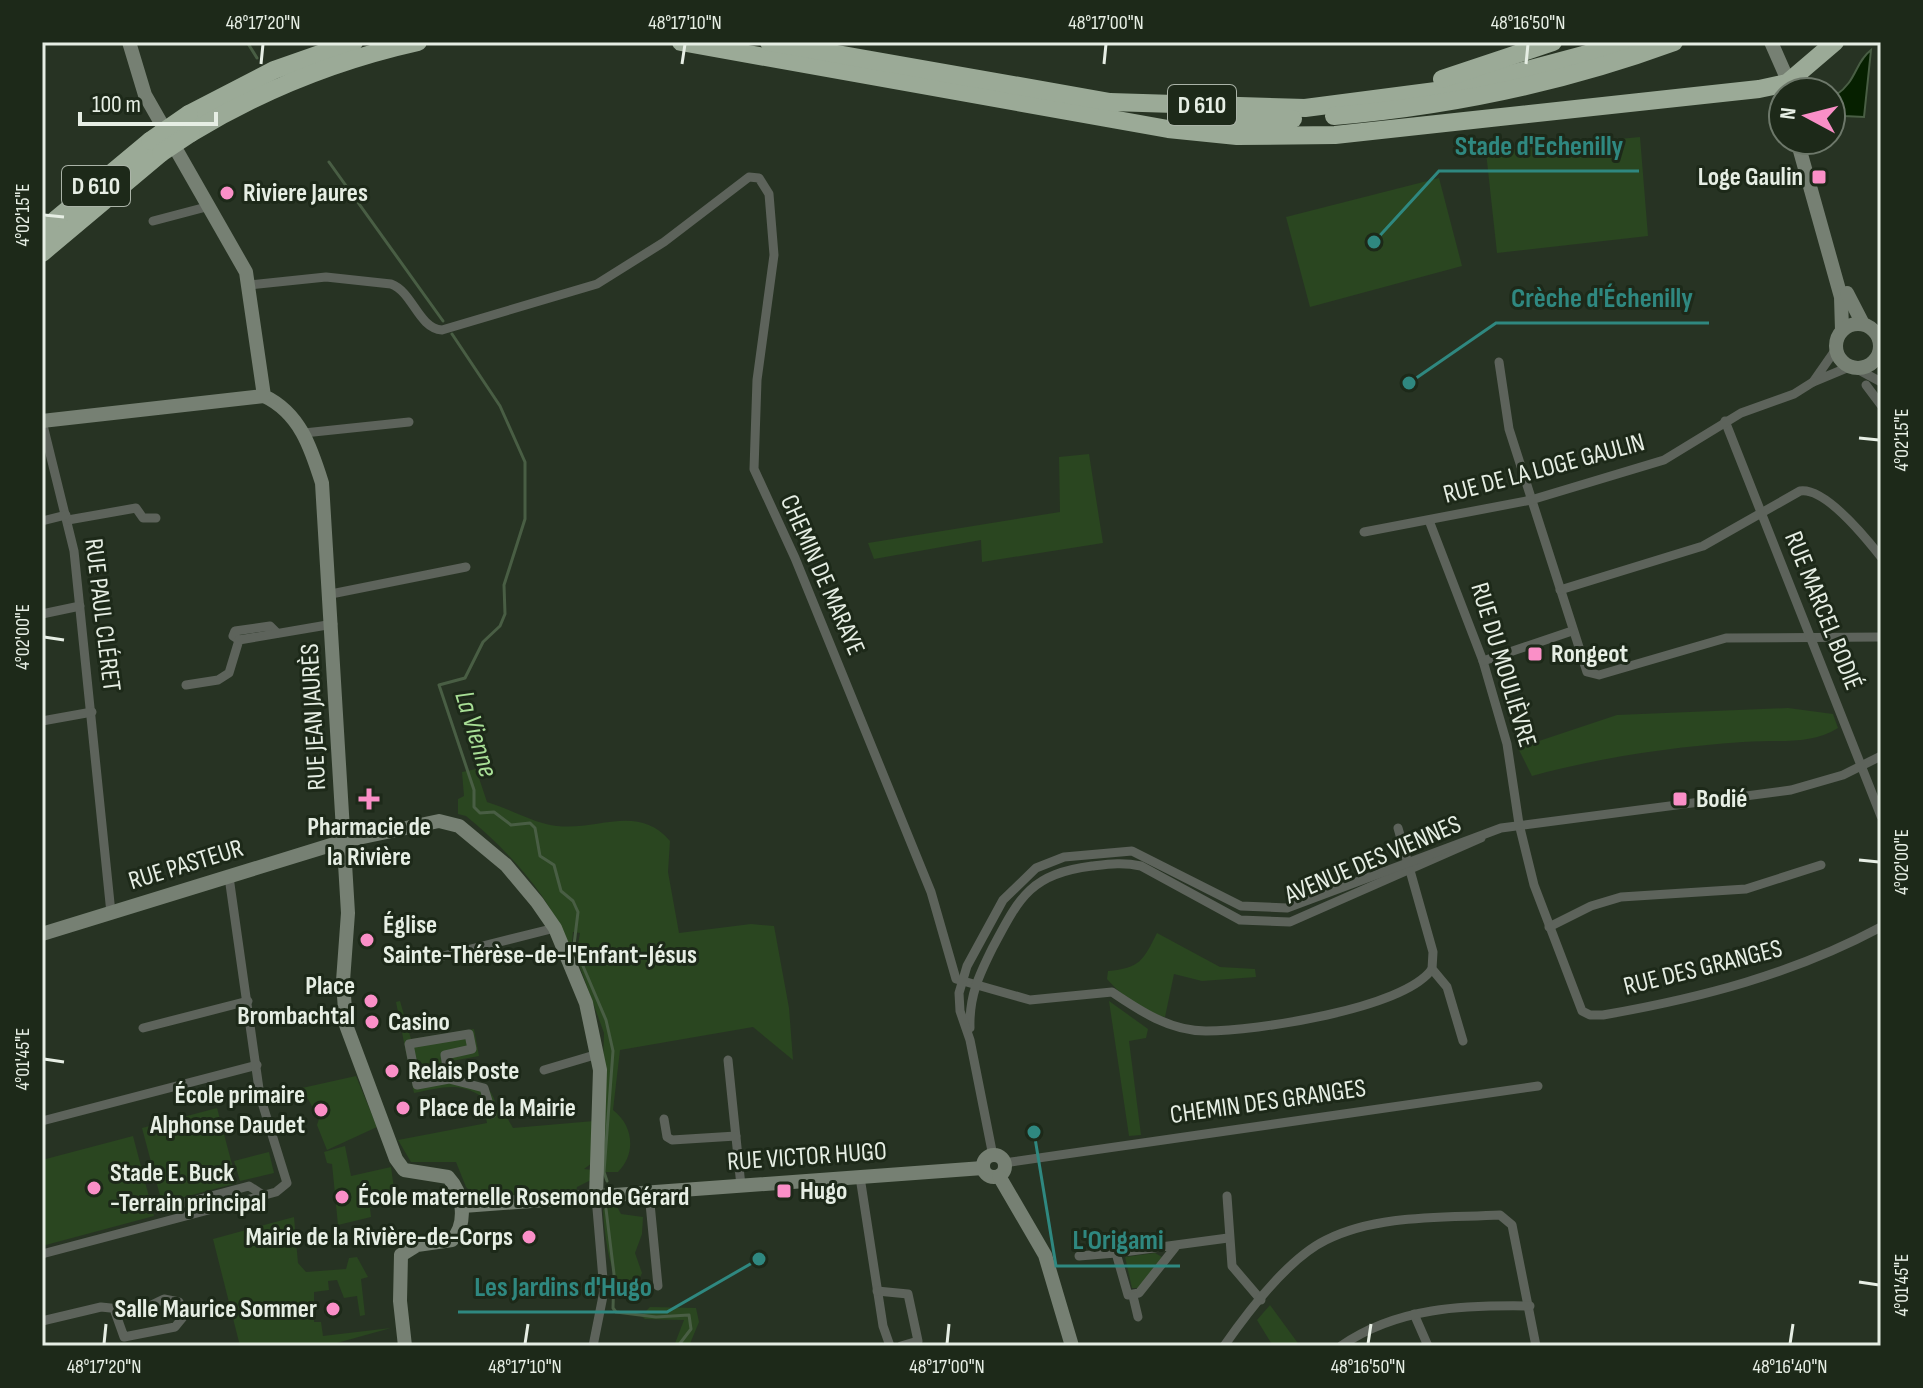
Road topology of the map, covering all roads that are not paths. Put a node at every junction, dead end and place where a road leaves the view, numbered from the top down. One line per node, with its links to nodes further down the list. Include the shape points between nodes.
1 (129, 42): 20 (street, via 145,95)
2 (354, 42): 16 (highway, D 610, via 274,70)
3 (418, 42): 16 (highway, D 610, via 308,74)
4 (681, 42): 15 (highway, D 610)
5 (769, 42): 14 (highway, D 610, via 1110,102 1305,108)
6 (1553, 42): 14 (highway, via 1476,70)
7 (1632, 42): 14 (highway, D 610, via 1459,88)
8 (1674, 42): 15 (highway, D 610, via 1509,90 1360,114 1221,121)
9 (1771, 42): 11 (street)
10 (1835, 42): 12 (highway)
11 (1784, 76)
12 (1802, 76)
13 (1767, 91): 15 (highway, via 1301,136 1168,129)
14 (1359, 101)
15 (1088, 113)
16 (190, 124): 17 (highway, D 610, bridge)
17 (155, 147): 22 (highway, D 610); 23 (highway, D 610)
18 (1801, 156): 26 (street, via 1841,297)
19 (1810, 156): 25 (street, via 1841,277 1856,316)
20 (210, 206): 21 (street); 24 (street, via 239,255)
21 (153, 221)
22 (42, 231)
23 (42, 253)
24 (249, 285): 34 (street); 77 (street, CHEMIN DE MARAYE, via 326,277 391,284 401,287 428,326 442,330 597,284 664,242 749,177 759,178 769,194 774,229 756,394 754,469 931,892 952,973)
25 (1872, 326): 26 (street, via 1851,324); 28 (street)
26 (1842, 330): 27 (street)
27 (1836, 349): 30 (street, via 1842,362); 31 (street, RUE DE LA LOGE GAULIN)
28 (1880, 352): 30 (street, via 1873,363)
29 (1499, 362): 40 (street, via 1509,429)
30 (1853, 368): 31 (street, RUE DE LA LOGE GAULIN); 32 (street)
31 (1813, 382): 37 (street, RUE DE LA LOGE GAULIN)
32 (1881, 382)
33 (1866, 385): 35 (street)
34 (264, 396): 36 (street); 39 (street, RUE JEAN JAURÈS)
35 (1881, 405)
36 (42, 421): 42 (street, RUE PAUL CLÉRET)
37 (1725, 421): 40 (street, RUE DE LA LOGE GAULIN, via 1664,460); 41 (street, RUE MARCEL BODIÉ)
38 (409, 422): 39 (street)
39 (304, 433): 50 (street, RUE JEAN JAURÈS, via 322,483)
40 (1531, 500): 45 (street, RUE DE LA LOGE GAULIN); 49 (street)
41 (1761, 514): 47 (street, via 1810,489); 49 (street, via 1703,546); 55 (street, RUE MARCEL BODIÉ)
42 (67, 518): 43 (street, via 136,508 143,518); 44 (street); 51 (street, RUE PAUL CLÉRET)
43 (156, 518)
44 (42, 521)
45 (1430, 523): 46 (street, RUE DE LA LOGE GAULIN); 57 (street, RUE DU MOULIÈVRE)
46 (1364, 532)
47 (1881, 557)
48 (466, 567): 50 (street)
49 (1560, 590): 54 (street)
50 (331, 594): 53 (street, RUE JEAN JAURÈS)
51 (80, 606): 52 (street); 59 (street, RUE PAUL CLÉRET)
52 (42, 614)
53 (333, 624): 58 (street, via 239,640 229,673); 66 (street, RUE JEAN JAURÈS)
54 (1572, 631): 55 (street, via 1592,675 1726,638); 57 (street)
55 (1810, 636): 56 (street); 62 (street, RUE MARCEL BODIÉ)
56 (1881, 637)
57 (1483, 661): 64 (street, RUE DU MOULIÈVRE, via 1507,744)
58 (186, 685)
59 (92, 712): 60 (street); 70 (street, RUE PAUL CLÉRET)
60 (42, 721)
61 (1881, 756): 62 (street, AVENUE DES VIENNES)
62 (1862, 767): 63 (street, RUE MARCEL BODIÉ); 64 (street, AVENUE DES VIENNES, via 1791,790)
63 (1881, 816)
64 (1519, 824): 68 (street, AVENUE DES VIENNES); 71 (street, RUE DES GRANGES)
65 (1398, 828): 68 (street)
66 (344, 841): 69 (street, RUE PASTEUR); 73 (street, via 439,821 459,826 506,865); 102 (street, RUE JEAN JAURÈS, via 348,913 343,1004 349,1037 396,1159 404,1170 448,1177)
67 (1821, 865): 71 (street, via 1746,889 1621,897)
68 (1409, 866): 76 (street, via 1433,952); 77 (street, AVENUE DES VIENNES, via 1304,904 1272,910 1225,900 1132,851 1054,860 1011,889); 78 (street, AVENUE DES VIENNES, via 1310,915 1259,923 1221,912 1141,866 1123,862 1065,869 1040,879 1021,897)
69 (229, 877): 70 (street, RUE PASTEUR); 79 (street)
70 (111, 913): 74 (street, RUE PASTEUR)
71 (1549, 927): 72 (street, RUE DES GRANGES, via 1582,1011 1590,1015 1682,1001 1784,972)
72 (1881, 927)
73 (555, 928): 75 (street); 84 (street, via 586,1003)
74 (42, 934)
75 (439, 957)
76 (1432, 969): 78 (street, via 1419,982 1351,1011 1204,1032 1151,1019 1112,992 1030,1000); 83 (street, via 1447,987)
77 (962, 981): 78 (street); 82 (street, AVENUE DES VIENNES, via 960,1011)
78 (973, 985): 82 (street, AVENUE DES VIENNES)
79 (248, 1001): 80 (street); 87 (street)
80 (143, 1028)
81 (442, 1039): 85 (street); 85 (street, via 469,1034 472,1049); 89 (street, via 409,1044 417,1085)
82 (970, 1040): 95 (street, AVENUE DES VIENNES)
83 (1463, 1041)
84 (598, 1054): 88 (street); 101 (street)
85 (445, 1055): 89 (street)
86 (728, 1060): 94 (street)
87 (257, 1065): 93 (street); 99 (street, via 260,1096 287,1176 283,1189)
88 (544, 1070)
89 (449, 1079): 91 (street, via 487,1091)
90 (1538, 1086): 95 (street, CHEMIN DES GRANGES)
91 (492, 1114)
92 (664, 1119): 94 (street, via 672,1140)
93 (42, 1121)
94 (736, 1136): 97 (street)
95 (999, 1165): 96 (street, RUE VICTOR HUGO, via 985,1159 983,1168); 122 (street, via 1045,1255)
96 (860, 1177): 97 (street, RUE VICTOR HUGO); 110 (street)
97 (741, 1186): 98 (street, RUE VICTOR HUGO)
98 (649, 1193): 101 (street, RUE VICTOR HUGO); 109 (street)
99 (263, 1195): 103 (street, via 249,1186); 107 (street)
100 (1227, 1196): 104 (street)
101 (596, 1197): 102 (street, RUE VICTOR HUGO); 119 (street, via 604,1291)
102 (463, 1206): 118 (street, via 452,1240 417,1245 401,1255)
103 (166, 1208)
104 (1228, 1238): 105 (street); 112 (street, via 1232,1266)
105 (1177, 1245): 106 (street); 111 (street)
106 (1116, 1253): 108 (street); 111 (street, via 1128,1295)
107 (42, 1254)
108 (1079, 1256)
109 (658, 1286)
110 (877, 1291): 120 (street); 121 (street, via 908,1294 918,1341)
111 (1133, 1296): 116 (street)
112 (1261, 1300): 113 (street, via 1324,1241 1370,1225 1500,1215 1512,1225); 123 (street)
113 (1530, 1306): 115 (street, via 1481,1305); 126 (street)
114 (114, 1309): 114 (street, via 139,1311 172,1299 184,1316 175,1327 124,1337); 117 (street, via 101,1307)
115 (1414, 1314): 124 (street, via 1363,1331); 125 (street)
116 (1138, 1317)
117 (42, 1321)
118 (405, 1346)
119 (593, 1346)
120 (890, 1346)
121 (901, 1346)
122 (1072, 1346)
123 (1224, 1346)
124 (1341, 1346)
125 (1428, 1346)
126 (1536, 1346)

